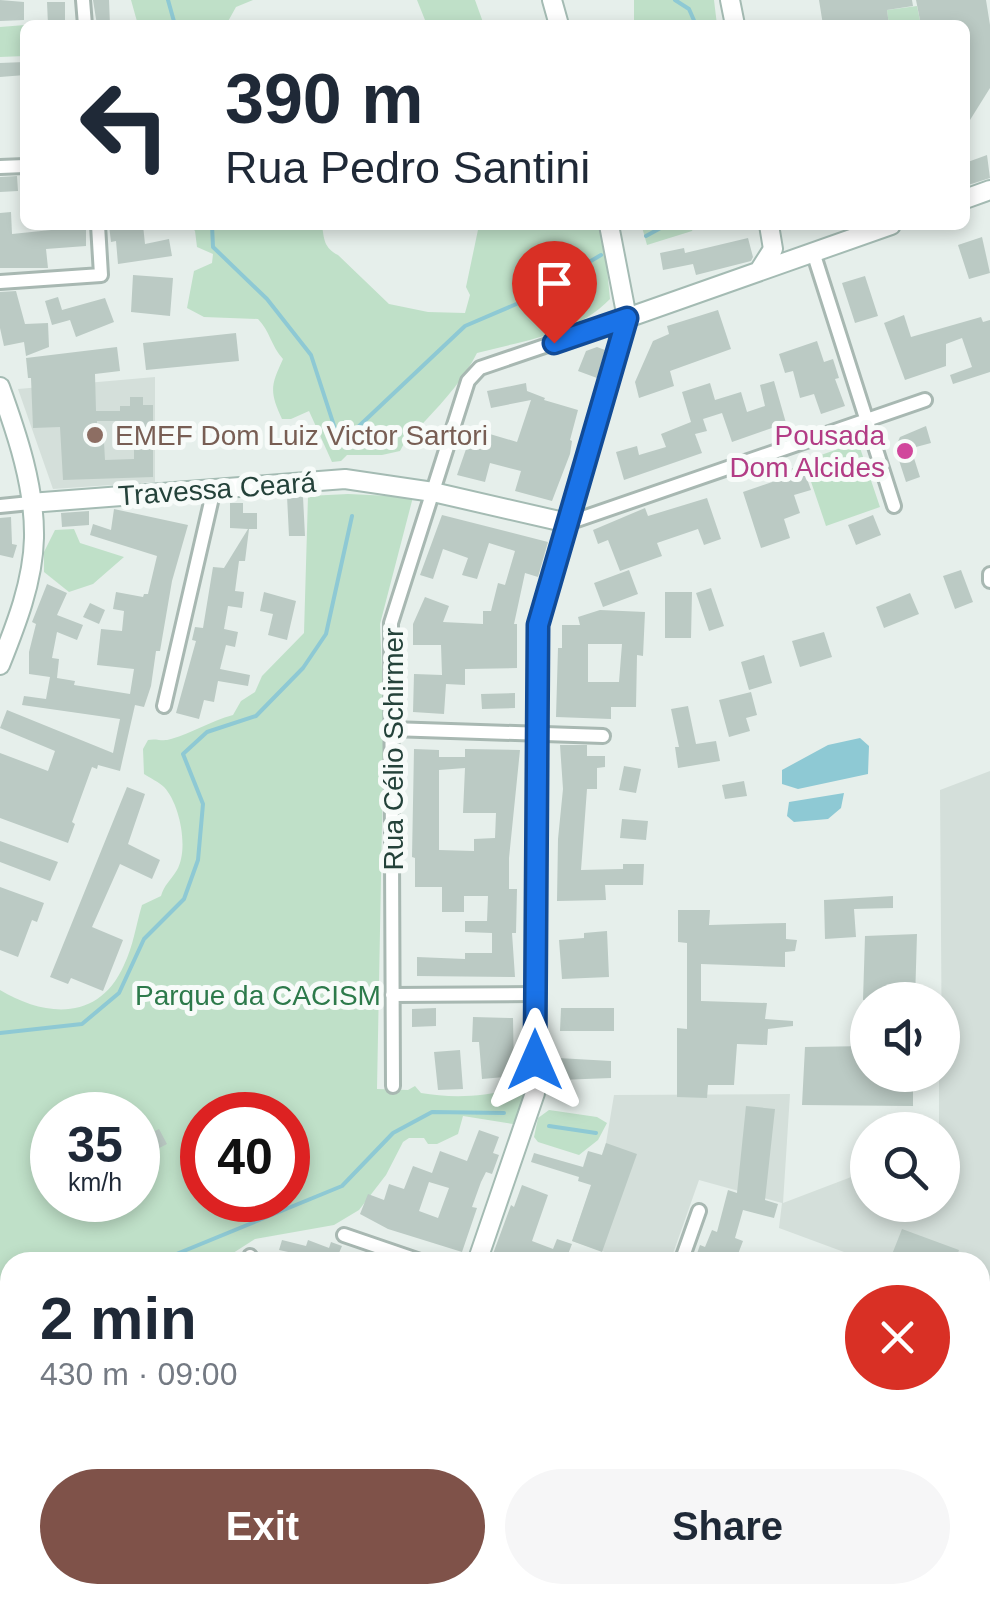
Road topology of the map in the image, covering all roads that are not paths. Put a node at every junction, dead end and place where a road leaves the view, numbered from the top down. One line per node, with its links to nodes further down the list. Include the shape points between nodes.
1 (98, 230): 10 (street, via 101,275)
2 (610, 230): 8 (street)
3 (770, 230): 5 (street)
4 (877, 230): 6 (street)
5 (773, 248): 7 (street); 9 (street)
6 (813, 252): 7 (street); 15 (street)
7 (792, 260): 9 (street)
8 (620, 269): 11 (street); 12 (street)
9 (759, 271): 11 (street)
10 (0, 282)
11 (660, 306): 12 (street)
12 (627, 318): 17 (street, Rua Célio Schirmer, via 480,368 468,381); 21 (street)
13 (0, 387): 18 (street)
14 (926, 400): 15 (street)
15 (866, 420): 20 (street); 21 (street)
16 (214, 489): 17 (street, Travessa Ceará, via 345,480); 18 (street, Travessa Ceará); 25 (street)
17 (432, 492): 21 (street, Travessa Ceará); 26 (street, Rua Célio Schirmer, via 391,623)
18 (30, 503): 19 (street, Travessa Ceará); 24 (street, via 34,538 22,610)
19 (0, 506)
20 (894, 506)
21 (568, 524): 27 (street, via 538,625)
22 (990, 574): 23 (street)
23 (990, 581)
24 (0, 665)
25 (164, 706)
26 (391, 730): 27 (street); 29 (street, Rua Célio Schirmer)
27 (538, 734): 28 (street); 30 (street)
28 (603, 736)
29 (392, 994): 30 (street); 31 (street, Rua Célio Schirmer)
30 (536, 994): 35 (street, via 535,1093)
31 (393, 1086)
32 (698, 1211): 36 (street)
33 (344, 1235): 34 (street)
34 (394, 1252)
35 (480, 1252)
36 (684, 1252)

